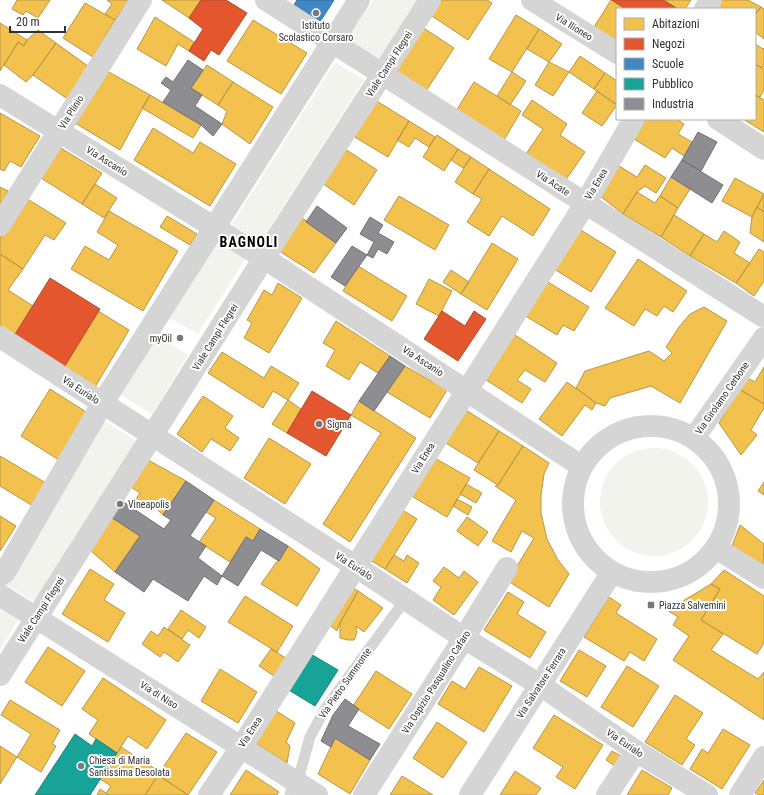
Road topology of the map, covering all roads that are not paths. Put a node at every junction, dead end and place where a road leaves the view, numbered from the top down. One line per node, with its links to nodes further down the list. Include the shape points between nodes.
1 (141, 0): 12 (street, Via Plinio)
2 (266, 0): 6 (street)
3 (359, 0): 6 (street)
4 (430, 0): 8 (street, Viale Campi Flegrei)
5 (532, 0): 7 (street, Via Ilioneo)
6 (332, 42): 8 (street, Via Acate); 16 (street)
7 (616, 52)
8 (383, 74): 14 (street, Via Acate); 17 (street, Viale Campi Flegrei)
9 (0, 95): 12 (street, Via Ascanio)
10 (633, 120): 14 (street, Via Enea)
11 (720, 120): 13 (street)
12 (59, 131): 15 (street, Via Plinio); 16 (street, Via Ascanio)
13 (764, 149)
14 (585, 204): 18 (street, Via Acate); 21 (street, Via Enea)
15 (0, 225)
16 (214, 227): 17 (street, Via Ascanio); 22 (street)
17 (264, 258): 21 (street, Via Ascanio); 23 (street, Viale Campi Flegrei)
18 (764, 317)
19 (0, 337): 22 (street, Via Eurialo)
20 (764, 338): 24 (street, Via Girolamo Cerbone)
21 (467, 390): 25 (street, Via Ascanio); 27 (street, Via Enea)
22 (102, 404): 23 (street, Via Eurialo); 30 (street, via 5,572)
23 (152, 436): 27 (street, Via Eurialo); 34 (street, Viale Campi Flegrei)
24 (694, 438): 25 (street, via 674,429 653,425 632,428 600,444); 26 (street, via 709,452 721,469 728,489 729,510 725,530)
25 (582, 466): 29 (street, via 573,488 572,512 578,534 591,555)
26 (716, 548): 29 (street, via 702,563 686,574 667,581 646,582 627,579); 31 (street)
27 (355, 566): 33 (street, Via Eurialo); 38 (street, Via Enea)
28 (507, 568): 35 (street, Via Ospizio Pasqualino Cafaro)
29 (612, 572): 37 (street, Via Salvatore Ferrara)
30 (0, 576)
31 (764, 578)
32 (0, 595): 34 (street, Via di Niso)
33 (405, 600): 35 (street, Via Eurialo); 41 (lane, Via Pietro Summonte, via 325,709 310,738 300,773)
34 (36, 618): 36 (street, Viale Campi Flegrei); 38 (street, Via di Niso)
35 (464, 638): 37 (street, Via Eurialo); 44 (street, Via Ospizio Pasqualino Cafaro)
36 (0, 674)
37 (540, 685): 39 (street, Via Eurialo); 45 (street, Via Salvatore Ferrara)
38 (241, 747): 41 (street, Via di Niso); 42 (street, Via Enea)
39 (636, 751): 46 (street); 47 (street, Via Eurialo)
40 (764, 758): 48 (street)
41 (292, 788): 43 (street, Via di Niso)
42 (209, 795)
43 (317, 795)
44 (364, 795)
45 (470, 795)
46 (607, 795)
47 (707, 795)
48 (740, 795)

